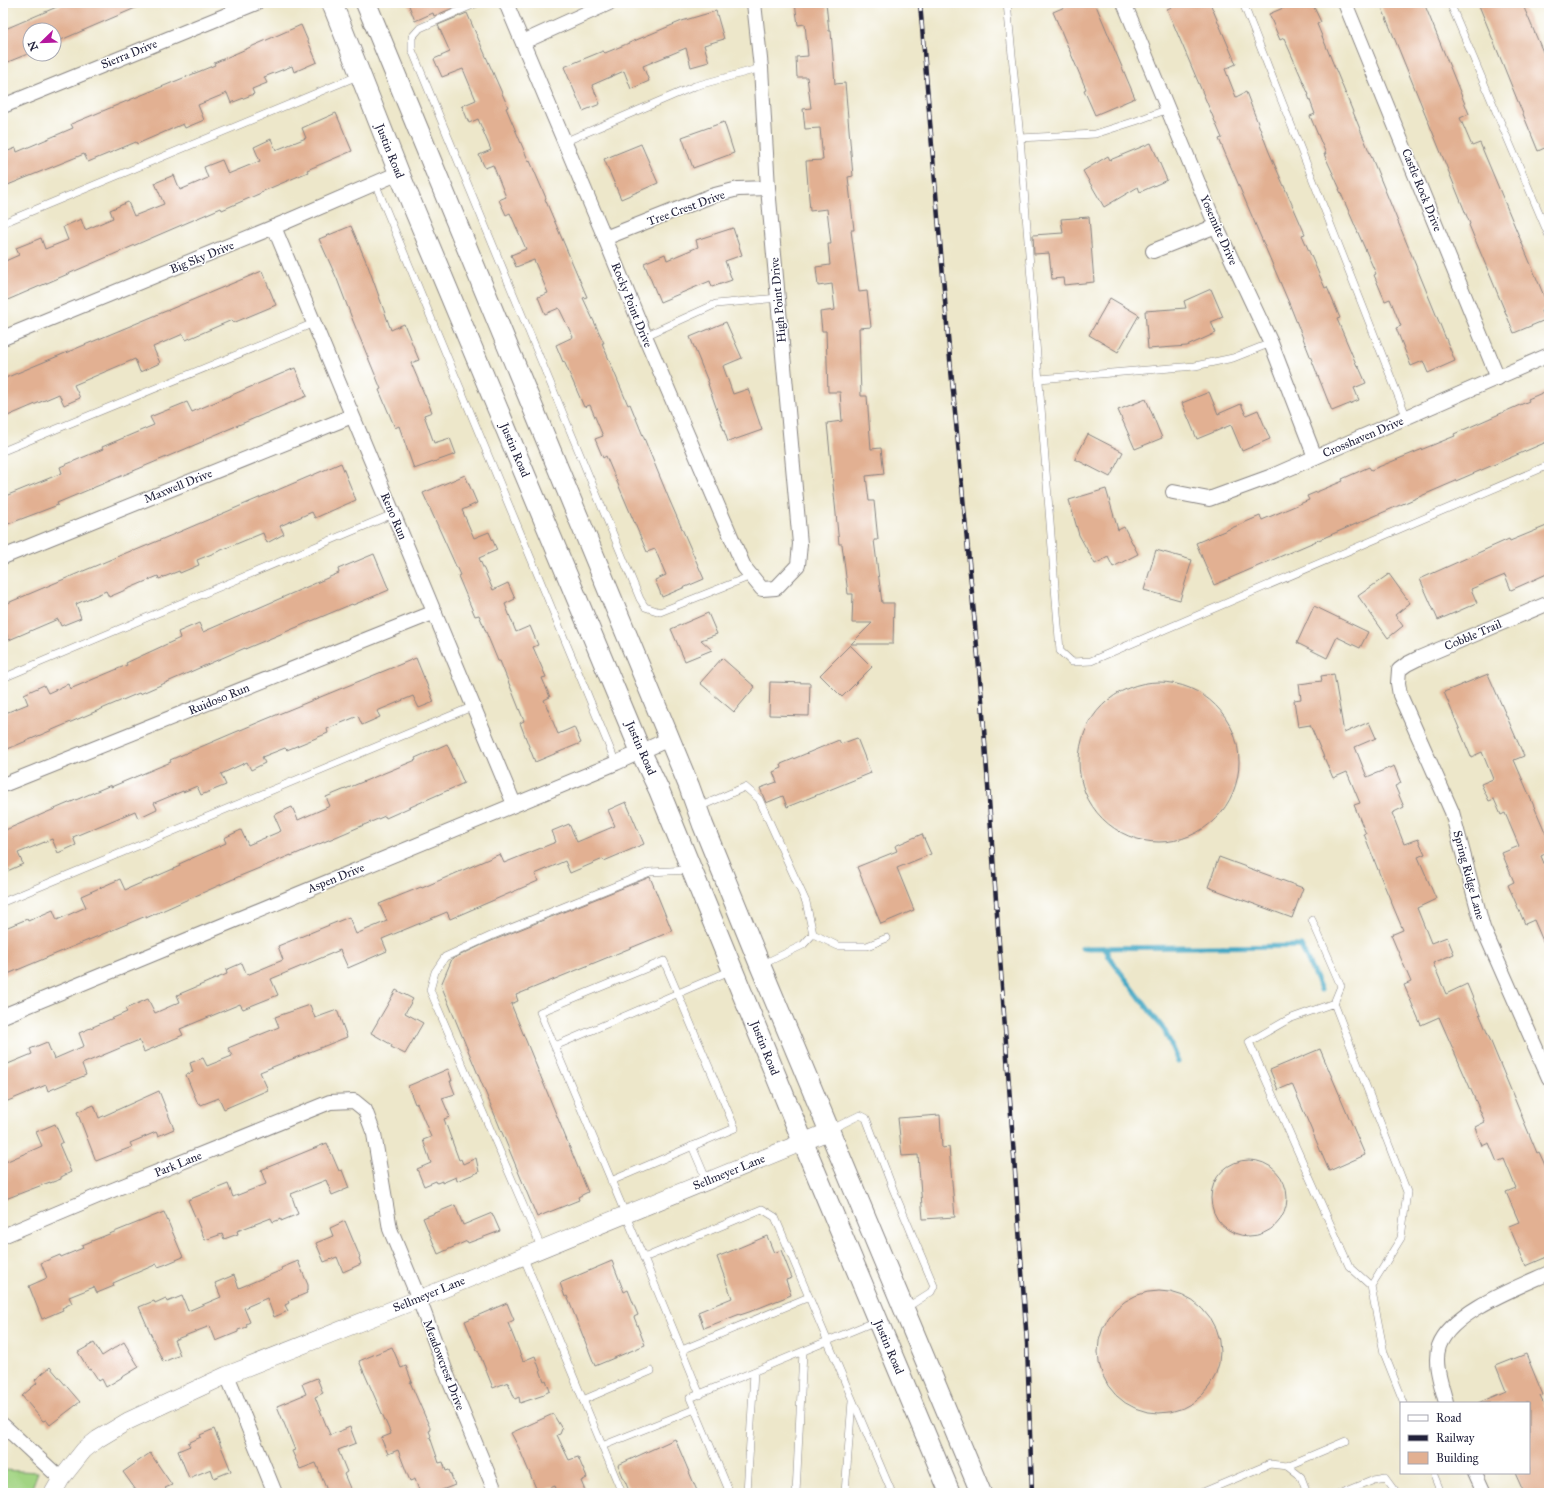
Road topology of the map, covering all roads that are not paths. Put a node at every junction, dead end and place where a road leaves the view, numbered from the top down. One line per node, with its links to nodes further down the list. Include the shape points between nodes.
1 (256, 3): 16 (street, Sierra Drive)
2 (332, 3): 15 (main road, Justin Road)
3 (366, 3): 52 (main road)
4 (477, 3): 45 (lane, via 420,28 412,37 412,50 640,599 645,607 660,612)
5 (506, 3): 13 (street, Rocky Point Drive)
6 (609, 3): 13 (street)
7 (754, 3): 14 (street, High Point Drive)
8 (1008, 3): 18 (lane)
9 (1124, 3): 17 (street, Yosemite Drive)
10 (1243, 3): 38 (lane)
11 (1345, 3): 35 (street, Castle Rock Drive)
12 (1450, 3): 26 (lane)
13 (523, 42): 19 (street, Rocky Point Drive)
14 (761, 68): 19 (lane, via 695,86); 22 (street, High Point Drive)
15 (360, 75): 20 (main road, Justin Road); 23 (lane)
16 (3, 106)
17 (1168, 109): 18 (lane, via 1095,134); 24 (street, Yosemite Drive)
18 (1020, 138): 36 (lane)
19 (564, 142): 27 (street, Rocky Point Drive)
20 (399, 173): 21 (street, Big Sky Drive); 53 (main road, Justin Road)
21 (375, 183): 25 (street, Big Sky Drive); 54 (lane)
22 (768, 188): 27 (street, Tree Crest Drive, via 738,189 712,196); 29 (street, High Point Drive)
23 (3, 223)
24 (1216, 226): 28 (street); 33 (street, Yosemite Drive)
25 (274, 227): 30 (street, Reno Run); 32 (street, Big Sky Drive)
26 (1549, 236)
27 (606, 238): 31 (street, Rocky Point Drive)
28 (1153, 251)
29 (778, 298): 31 (lane, via 716,304); 46 (street, High Point Drive, via 800,544 798,565)
30 (314, 323): 37 (street, Reno Run); 39 (lane)
31 (644, 336): 45 (street, Rocky Point Drive, via 744,567)
32 (3, 338)
33 (1271, 343): 36 (lane, via 1234,358 1195,366); 40 (street, Yosemite Drive)
34 (1549, 355): 35 (street, Crosshaven Drive)
35 (1498, 378): 38 (street, Crosshaven Drive)
36 (1039, 379): 41 (lane, via 1060,651 1072,662 1091,661)
37 (352, 416): 43 (street, Reno Run); 44 (street, Maxwell Drive)
38 (1407, 418): 40 (street, Crosshaven Drive)
39 (3, 451)
40 (1315, 457): 42 (street, Crosshaven Drive, via 1209,499)
41 (1549, 465)
42 (1173, 492)
43 (393, 514): 48 (street, Reno Run); 50 (lane)
44 (3, 557)
45 (751, 576): 46 (street, Rocky Point Drive, via 762,589)
46 (776, 588)
47 (1549, 603): 49 (street, Cobble Trail, via 1419,658)
48 (435, 612): 51 (street, Reno Run); 55 (street, Ruidoso Run)
49 (1399, 670): 69 (street, Spring Ridge Lane, via 1400,696 1452,812 1484,928)
50 (3, 678)
51 (474, 706): 56 (street, Reno Run); 59 (lane)
52 (669, 739): 53 (street, Aspen Drive); 57 (main road)
53 (642, 752): 54 (street, Aspen Drive); 58 (main road, Justin Road)
54 (616, 763): 56 (street, Aspen Drive)
55 (3, 785)
56 (514, 804): 67 (street, Aspen Drive)
57 (697, 808): 61 (lane, via 745,787 759,799 806,902); 63 (main road)
58 (692, 869): 63 (main road, via 735,934 744,959); 64 (main road, Justin Road); 78 (lane, via 650,872 625,882 444,956 435,972 430,990)
59 (3, 902)
60 (1312, 920): 66 (lane, via 1341,986)
61 (813, 934): 62 (lane, via 838,946 868,946); 63 (lane, via 803,945)
62 (887, 938)
63 (760, 965): 71 (main road)
64 (732, 970): 65 (lane); 72 (main road, Justin Road)
65 (677, 994): 68 (lane); 68 (lane, via 664,961 540,1012); 73 (lane, via 735,1128)
66 (1334, 1003): 82 (lane, via 1407,1192 1401,1238); 82 (lane, via 1289,1019 1249,1042 1349,1266)
67 (3, 1016)
68 (554, 1046): 74 (lane)
69 (1549, 1078)
70 (354, 1101): 77 (street, Park Lane, via 330,1102); 83 (street, Meadowcrest Drive, via 365,1110 374,1134 390,1229)
71 (830, 1131): 72 (street, Sellmeyer Lane); 85 (main road); 85 (lane, via 860,1115 866,1118 934,1286 931,1292)
72 (803, 1142): 75 (street, Sellmeyer Lane); 86 (main road, Justin Road)
73 (692, 1146): 74 (lane); 75 (lane)
74 (611, 1181): 76 (lane)
75 (707, 1181): 76 (street, Sellmeyer Lane)
76 (625, 1215): 78 (street, Sellmeyer Lane); 80 (lane)
77 (3, 1236)
78 (542, 1248): 79 (street, Sellmeyer Lane)
79 (523, 1256): 83 (street, Sellmeyer Lane); 95 (lane)
80 (644, 1258): 84 (lane, via 762,1210 775,1217); 88 (lane)
81 (1549, 1272): 97 (street, via 1493,1298 1450,1328 1439,1346 1436,1363)
82 (1371, 1286): 96 (lane, via 1384,1353)
83 (419, 1298): 92 (street, Sellmeyer Lane); 107 (street, Meadowcrest Drive, via 449,1380)
84 (809, 1298): 87 (lane); 88 (lane)
85 (904, 1310): 115 (main road)
86 (878, 1320): 87 (lane); 114 (main road, Justin Road)
87 (827, 1342): 89 (lane); 94 (lane)
88 (682, 1350): 93 (lane)
89 (803, 1352): 91 (lane); 111 (lane)
90 (651, 1371): 95 (lane)
91 (754, 1372): 93 (lane); 110 (lane)
92 (226, 1375): 105 (street, Sellmeyer Lane, via 128,1421 98,1439 84,1450); 106 (street)
93 (700, 1394): 98 (lane, via 690,1398)
94 (852, 1399): 112 (lane); 113 (lane)
95 (583, 1400): 101 (lane)
96 (1404, 1402)
97 (1446, 1402)
98 (695, 1409): 101 (lane); 109 (lane)
99 (3, 1425): 105 (street)
100 (1346, 1441): 102 (lane)
101 (602, 1446): 108 (lane)
102 (1287, 1466): 116 (lane, via 1270,1464); 117 (lane, via 1301,1477)
103 (1432, 1474): 120 (lane)
104 (1475, 1474): 121 (street)
105 (57, 1486)
106 (275, 1493)
107 (496, 1493)
108 (622, 1493)
109 (730, 1493)
110 (747, 1493)
111 (796, 1493)
112 (845, 1493)
113 (892, 1493)
114 (950, 1493)
115 (980, 1493)
116 (1201, 1493)
117 (1307, 1493)
118 (1342, 1493): 119 (lane, via 1386,1478)
119 (1397, 1493)
120 (1440, 1493)
121 (1484, 1493)

